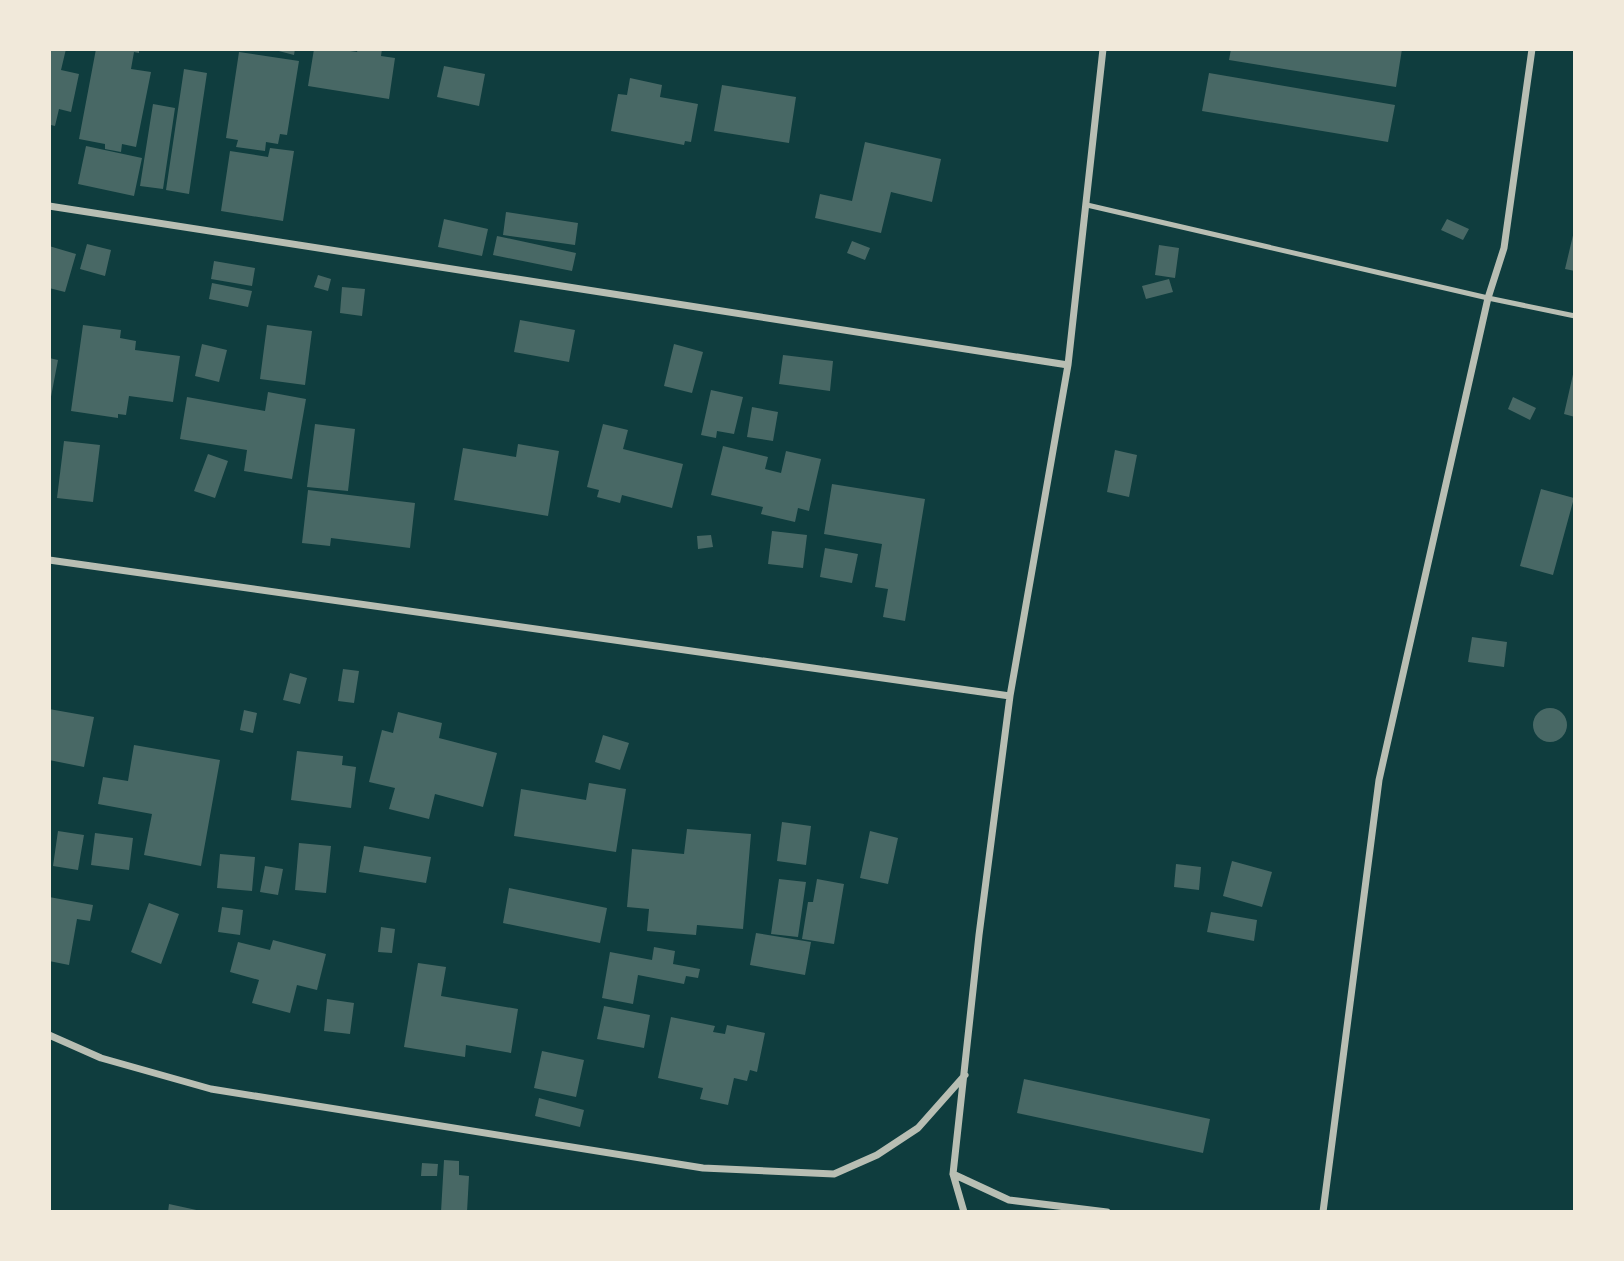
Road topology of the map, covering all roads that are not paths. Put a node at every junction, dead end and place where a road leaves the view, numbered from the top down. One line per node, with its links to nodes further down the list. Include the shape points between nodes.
1 (1103, 49): 3 (street)
2 (1532, 49): 5 (street, via 1504,248)
3 (1087, 205): 5 (lane); 7 (street)
4 (49, 206): 7 (street)
5 (1488, 298): 6 (lane); 15 (street, via 1379,780)
6 (1575, 316)
7 (1068, 365): 9 (street)
8 (49, 560): 9 (street)
9 (1010, 696): 11 (street)
10 (49, 1035): 11 (street, via 102,1058 211,1088 703,1168 834,1174 877,1155 918,1128)
11 (965, 1075): 12 (street)
12 (953, 1174): 13 (street); 14 (street, via 1009,1200)
13 (964, 1212)
14 (1107, 1212)
15 (1323, 1212)

